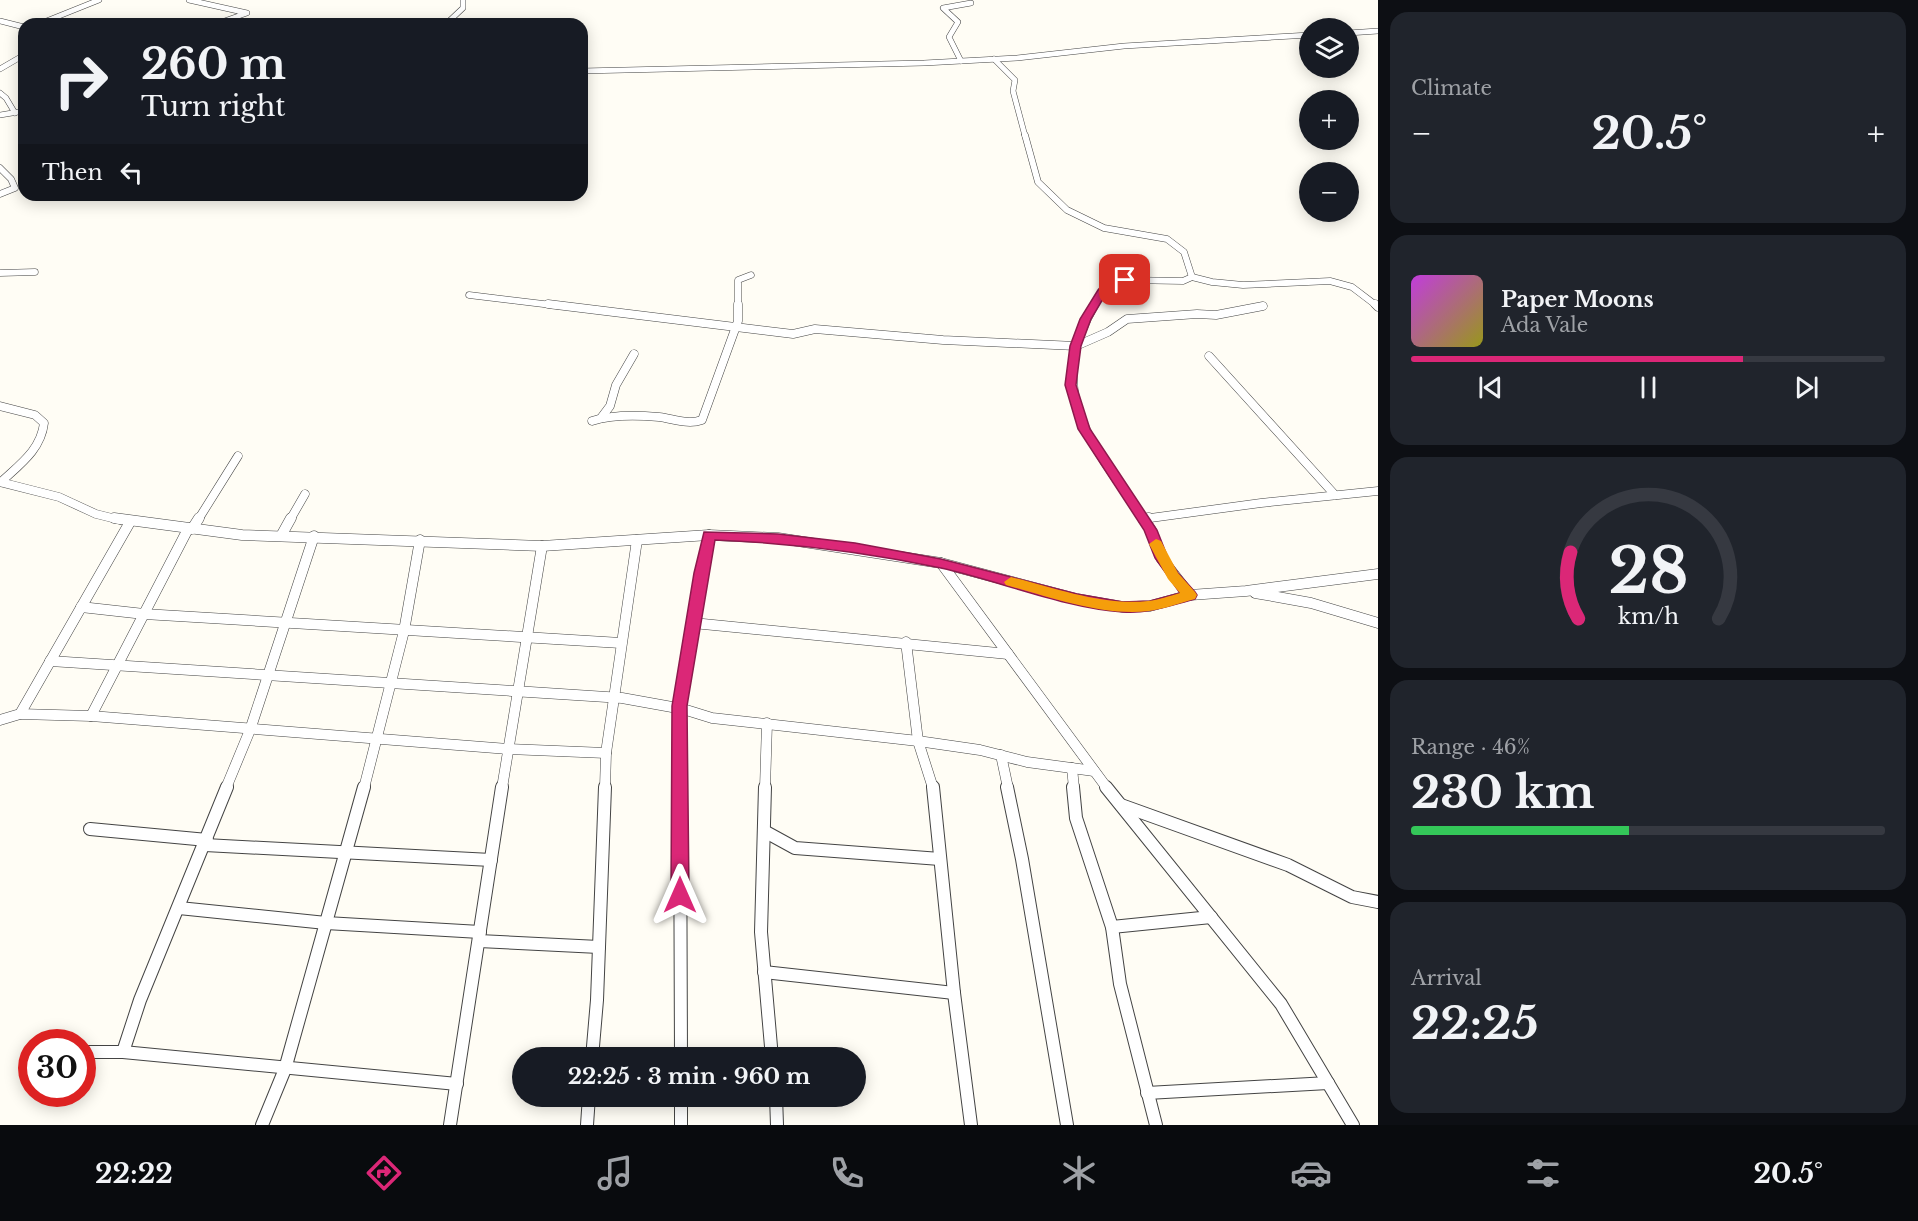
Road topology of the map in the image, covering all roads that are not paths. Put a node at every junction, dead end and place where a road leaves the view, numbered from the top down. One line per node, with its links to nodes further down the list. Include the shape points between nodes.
1 (99, 0): 5 (street)
2 (189, 0): 6 (street, via 247,13)
3 (464, 0): 7 (street, via 463,8)
4 (971, 3): 15 (street, via 943,8 958,22 949,37)
5 (54, 18)
6 (233, 18)
7 (452, 18)
8 (0, 21): 9 (street)
9 (18, 26)
10 (1378, 31): 11 (street)
11 (1359, 32)
12 (1299, 36): 14 (street, via 1124,46)
13 (18, 59): 16 (street)
14 (994, 59): 15 (street); 27 (street, via 1015,80 1013,91 1038,182 1067,210 1104,228 1167,239 1184,252)
15 (961, 61): 17 (street)
16 (0, 69)
17 (588, 71)
18 (0, 93): 19 (street)
19 (15, 112): 20 (street); 21 (street)
20 (18, 112)
21 (0, 115)
22 (0, 168): 23 (street, via 15,188)
23 (0, 194)
24 (35, 272): 25 (street)
25 (0, 273)
26 (751, 275): 31 (street, via 738,280 738,321)
27 (1192, 277): 30 (street, via 1212,283 1337,282 1355,288); 32 (street, via 1183,281 1125,280 1109,284 1086,319)
28 (469, 295): 31 (street)
29 (1263, 306): 32 (street, via 1216,315 1126,319)
30 (1378, 307)
31 (734, 328): 32 (street, via 793,334 815,329); 33 (street, via 702,420 597,419 610,406 616,385)
32 (1076, 346): 41 (street, via 1071,385 1084,429)
33 (634, 354)
34 (1209, 356): 40 (street)
35 (0, 406): 37 (street, via 35,415 44,423 44,434)
36 (238, 456): 43 (street)
37 (0, 482): 42 (street, via 59,497 96,514)
38 (1378, 491): 40 (street)
39 (305, 494): 45 (street)
40 (1335, 495): 41 (street)
41 (1143, 519): 53 (street, via 1161,558)
42 (129, 522): 43 (street); 54 (street)
43 (190, 529): 45 (street); 55 (street)
44 (709, 535): 48 (street); 50 (street, via 778,538); 57 (street)
45 (281, 536): 46 (street)
46 (314, 536): 47 (street); 56 (street)
47 (420, 540): 49 (street); 59 (street)
48 (637, 540): 49 (street); 62 (street)
49 (542, 546): 60 (street)
50 (941, 563): 53 (street, via 1077,599 1123,607 1150,606); 63 (street)
51 (1378, 574): 52 (street)
52 (1246, 591): 53 (street); 58 (street, via 1311,603)
53 (1190, 595)
54 (81, 607): 55 (street); 64 (street)
55 (144, 614): 56 (street); 65 (street)
56 (286, 623): 59 (street); 66 (street)
57 (693, 623): 61 (street); 70 (street)
58 (1378, 623)
59 (404, 631): 60 (street); 67 (street)
60 (525, 639): 62 (street); 68 (street)
61 (906, 642): 63 (street); 77 (street)
62 (621, 643): 69 (street)
63 (1008, 654): 82 (street)
64 (50, 661): 65 (street); 71 (street)
65 (118, 664): 66 (street); 72 (street)
66 (270, 675): 67 (street); 75 (street)
67 (390, 684): 68 (street); 76 (street)
68 (519, 692): 69 (street); 78 (street)
69 (613, 696): 70 (street); 79 (street)
70 (680, 706): 74 (street, via 712,718); 100 (street)
71 (20, 714): 72 (street); 73 (street)
72 (91, 716): 75 (street)
73 (0, 720)
74 (767, 723): 77 (street); 85 (street)
75 (250, 730): 76 (street); 86 (street)
76 (377, 740): 78 (street); 87 (street)
77 (918, 741): 80 (street); 88 (street, via 932,780)
78 (508, 749): 79 (street); 89 (street)
79 (606, 753): 96 (street)
80 (1001, 755): 81 (street); 117 (street)
81 (1072, 768): 82 (street); 94 (street, via 1076,818)
82 (1094, 771): 83 (street)
83 (1119, 804): 90 (street, via 1312,875 1357,899); 92 (street)
84 (90, 829): 86 (street)
85 (764, 831): 88 (street, via 795,848); 97 (street, via 761,932)
86 (206, 842): 87 (street); 91 (street)
87 (345, 854): 89 (street); 93 (street)
88 (940, 859): 98 (street)
89 (491, 860): 95 (street)
90 (1378, 902)
91 (179, 908): 93 (street); 103 (street, via 140,1000)
92 (1211, 917): 94 (street); 105 (street, via 1281,1004)
93 (326, 923): 95 (street); 104 (street)
94 (1112, 927): 107 (street, via 1120,984)
95 (480, 937): 96 (street); 106 (street)
96 (598, 947): 99 (street)
97 (765, 972): 98 (street); 101 (street)
98 (954, 993): 116 (street)
99 (593, 1047)
100 (681, 1047)
101 (771, 1047)
102 (96, 1052): 103 (street)
103 (123, 1052): 104 (street)
104 (285, 1069): 106 (street); 111 (street)
105 (1328, 1083): 107 (street); 119 (street)
106 (457, 1084): 112 (street)
107 (1147, 1093): 118 (street)
108 (588, 1107): 113 (street)
109 (681, 1107): 114 (street)
110 (776, 1107): 115 (street)
111 (262, 1125)
112 (450, 1125)
113 (587, 1125)
114 (681, 1125)
115 (777, 1125)
116 (971, 1125)
117 (1067, 1125)
118 (1156, 1125)
119 (1353, 1125)

